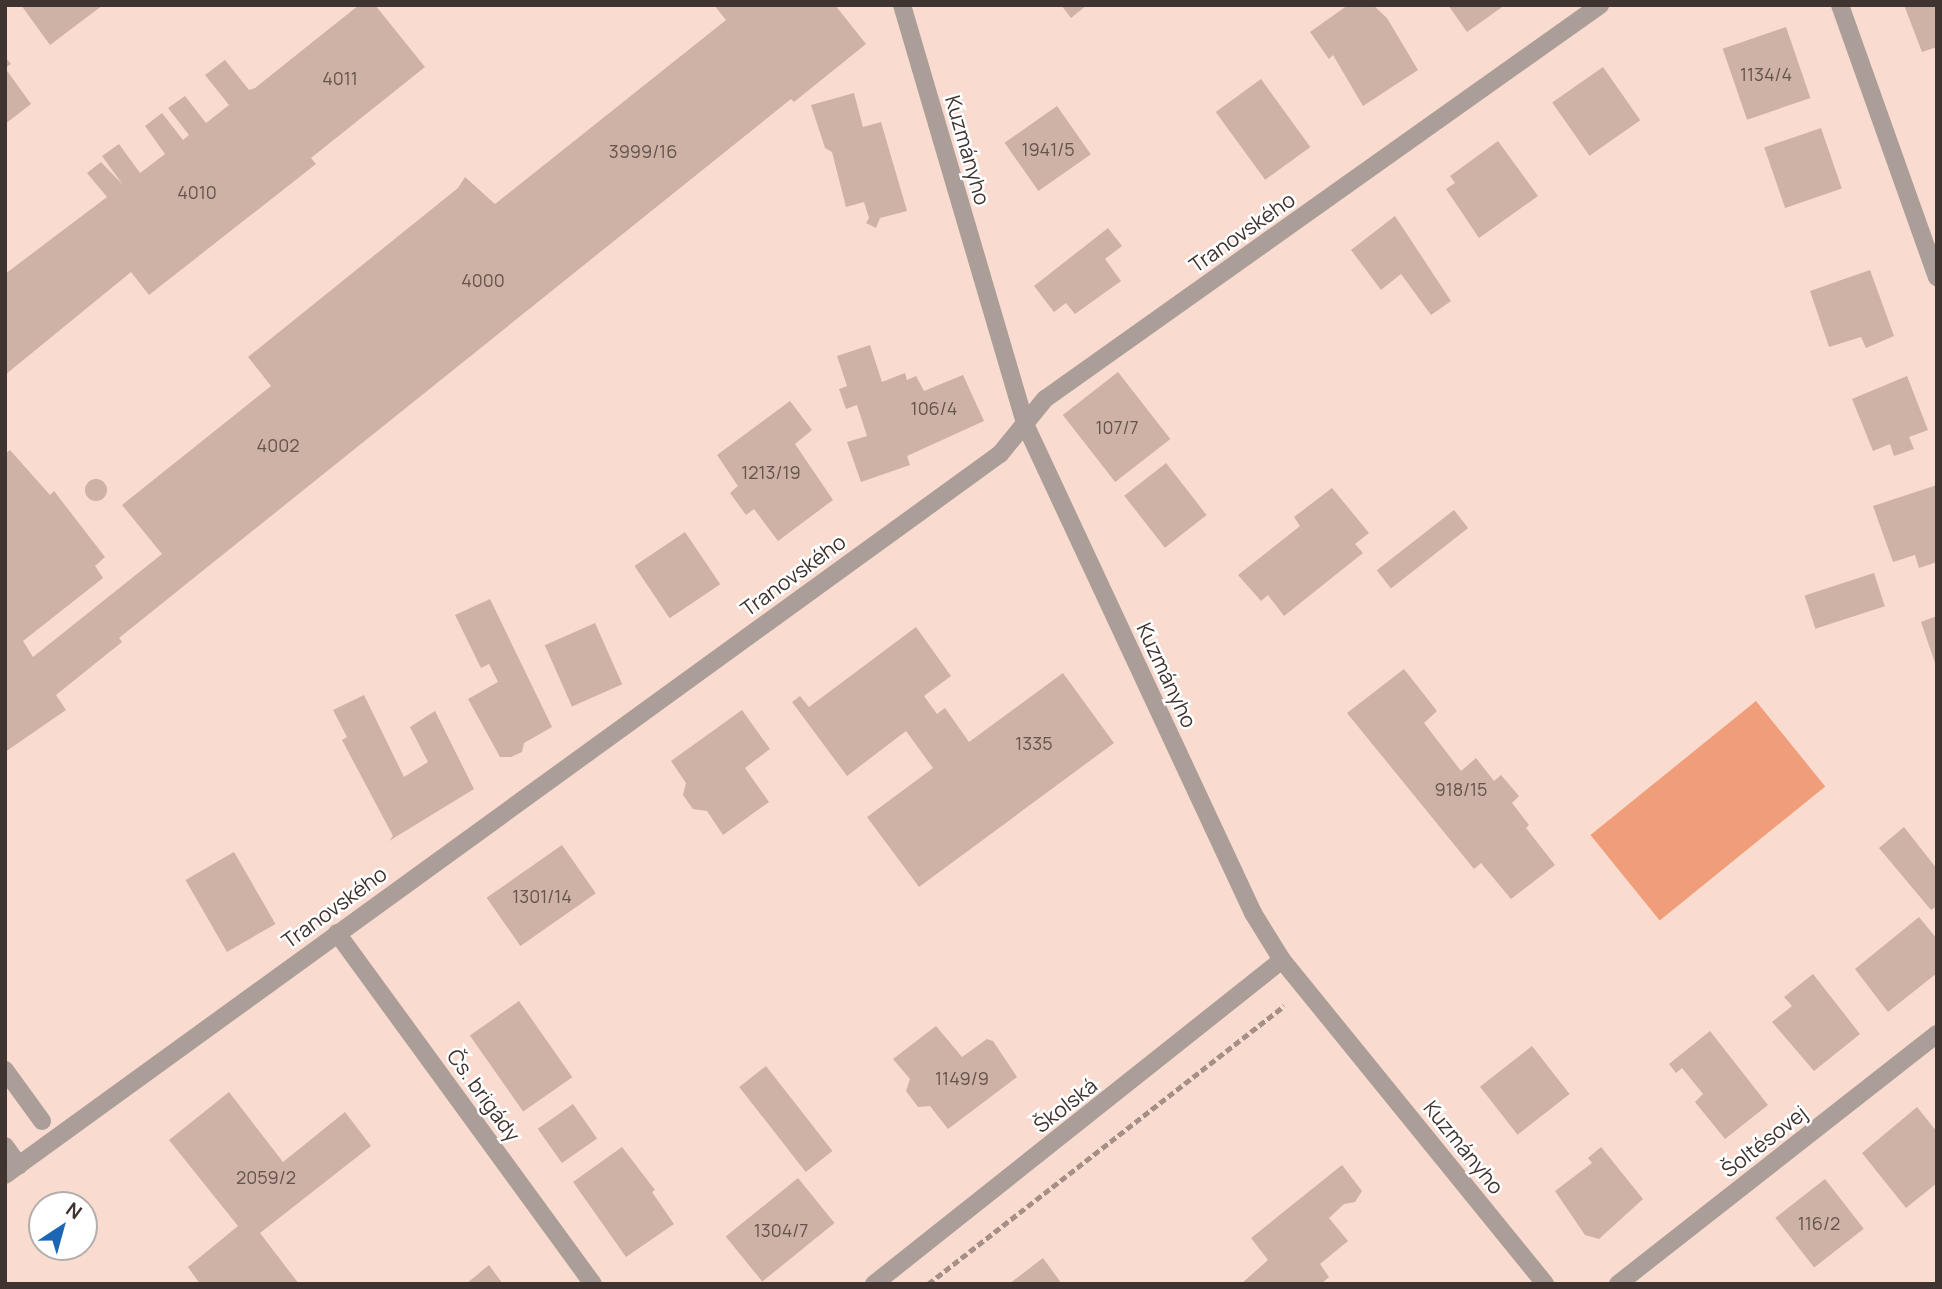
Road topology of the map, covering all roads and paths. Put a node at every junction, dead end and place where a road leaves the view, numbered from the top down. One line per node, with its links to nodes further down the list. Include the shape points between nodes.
1 (902, 5): 5 (street, Kuzmányho)
2 (1600, 5): 5 (street, Tranovského, via 1045,399)
3 (1840, 5): 4 (street)
4 (1937, 277)
5 (1025, 424): 6 (street, Tranovského, via 1000,454); 7 (street, Kuzmányho, via 1253,913)
6 (337, 933): 13 (street, Tranovského); 14 (street, Čs. brigády)
7 (1282, 960): 15 (street, Školská); 17 (street, Kuzmányho)
8 (1287, 1004): 16 (path)
9 (1937, 1034): 18 (street, Šoltésovej)
10 (5, 1070): 11 (street)
11 (42, 1121)
12 (5, 1146): 13 (street)
13 (12, 1170)
14 (593, 1284)
15 (874, 1284)
16 (929, 1284)
17 (1545, 1284)
18 (1618, 1284)

